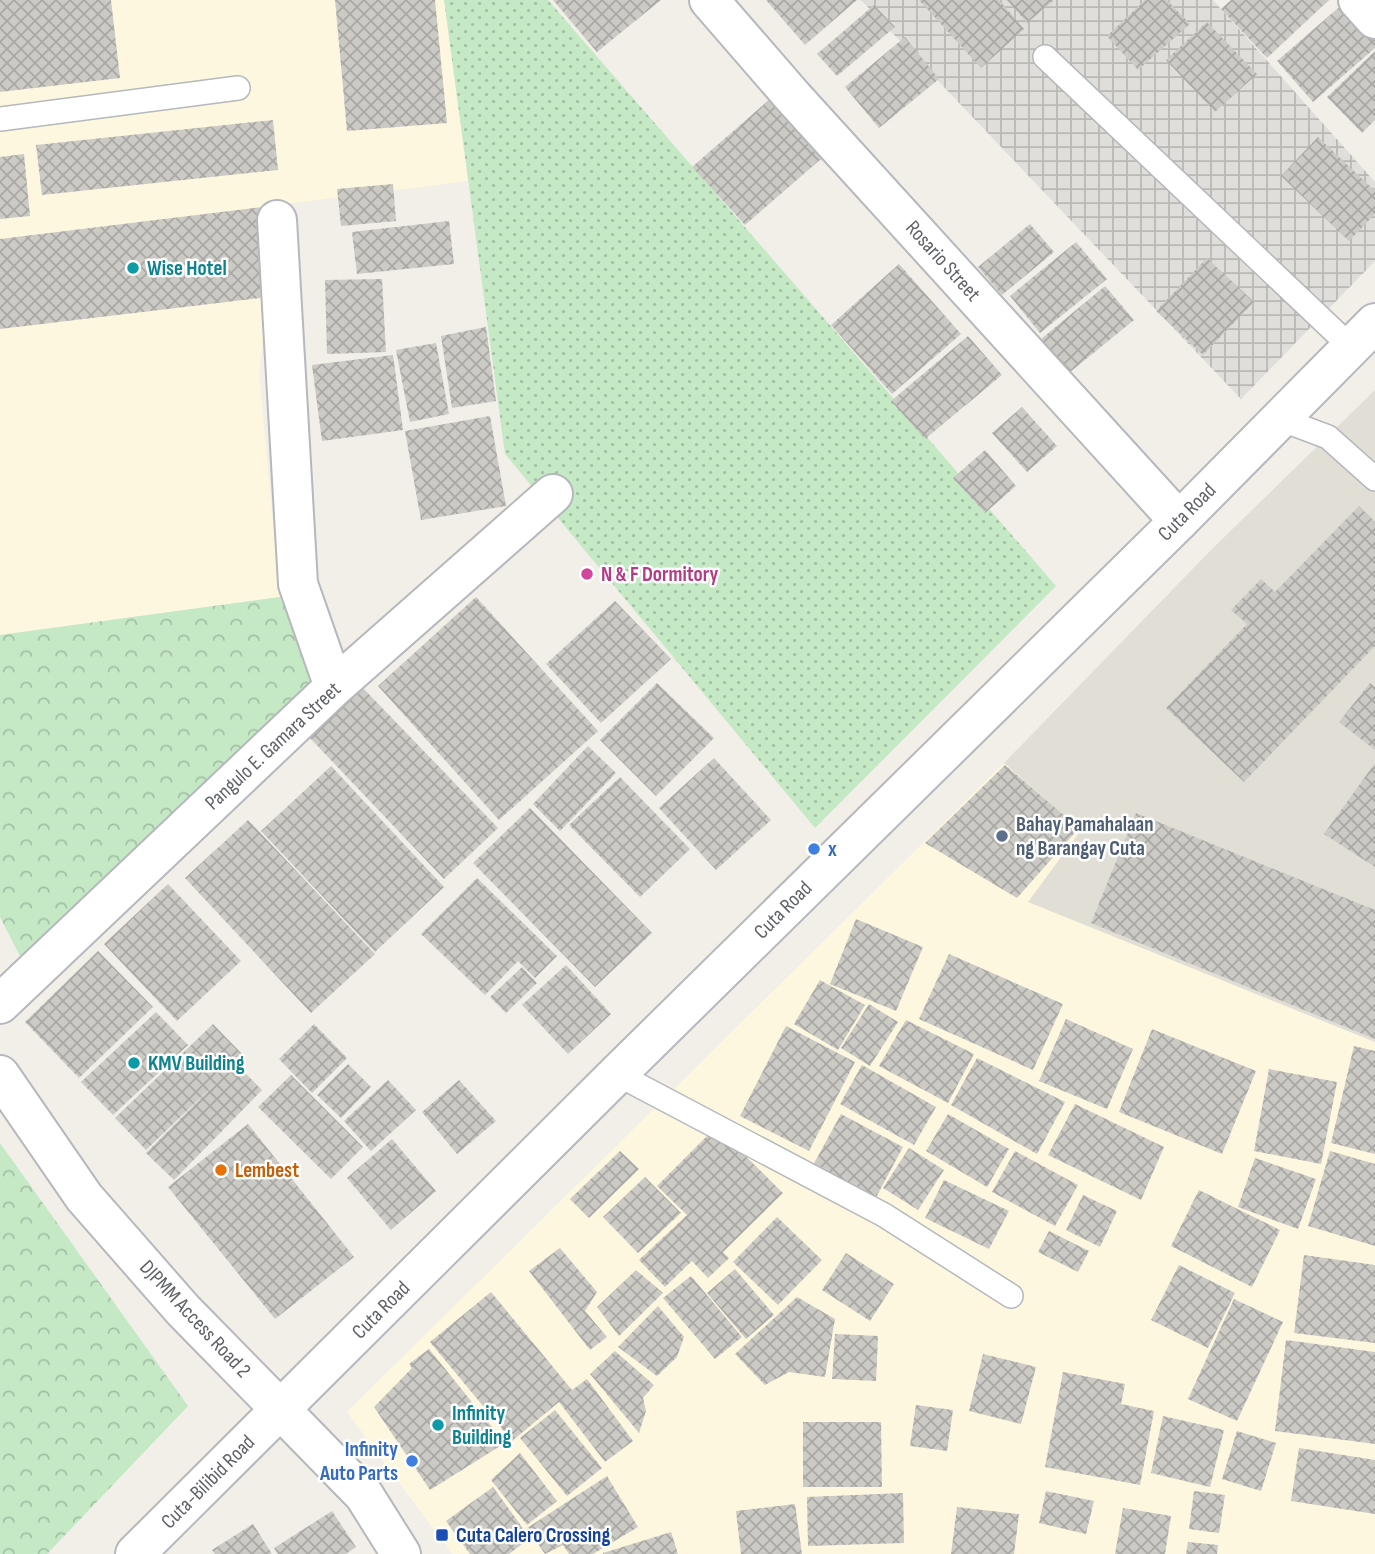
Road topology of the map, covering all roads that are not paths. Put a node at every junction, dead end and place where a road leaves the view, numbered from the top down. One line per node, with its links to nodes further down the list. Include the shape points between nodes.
1 (709, 0): 12 (street, Rosario Street)
2 (1358, 0): 3 (street)
3 (1375, 19)
4 (1045, 57): 8 (lane)
5 (238, 88): 6 (lane)
6 (0, 119)
7 (277, 220): 13 (street, via 298,584)
8 (1363, 335): 9 (street, Cuta Road)
9 (1280, 419): 10 (lane, via 1328,437); 12 (street, Cuta Road)
10 (1375, 479)
11 (553, 494): 13 (street, Pangulo E. Gamara Street)
12 (1179, 521): 15 (street, Cuta Road)
13 (334, 687): 14 (street, Pangulo E. Gamara Street)
14 (0, 1004)
15 (617, 1074): 17 (lane, via 884,1215); 18 (street, Cuta Road)
16 (0, 1075): 18 (street, DJPMM Access Road 2, via 84,1197 183,1310)
17 (1011, 1296)
18 (281, 1410): 19 (street, Cuta-Bilibid Road); 20 (street, DJPMM Access Road 2, via 364,1495)
19 (135, 1554)
20 (401, 1554)

